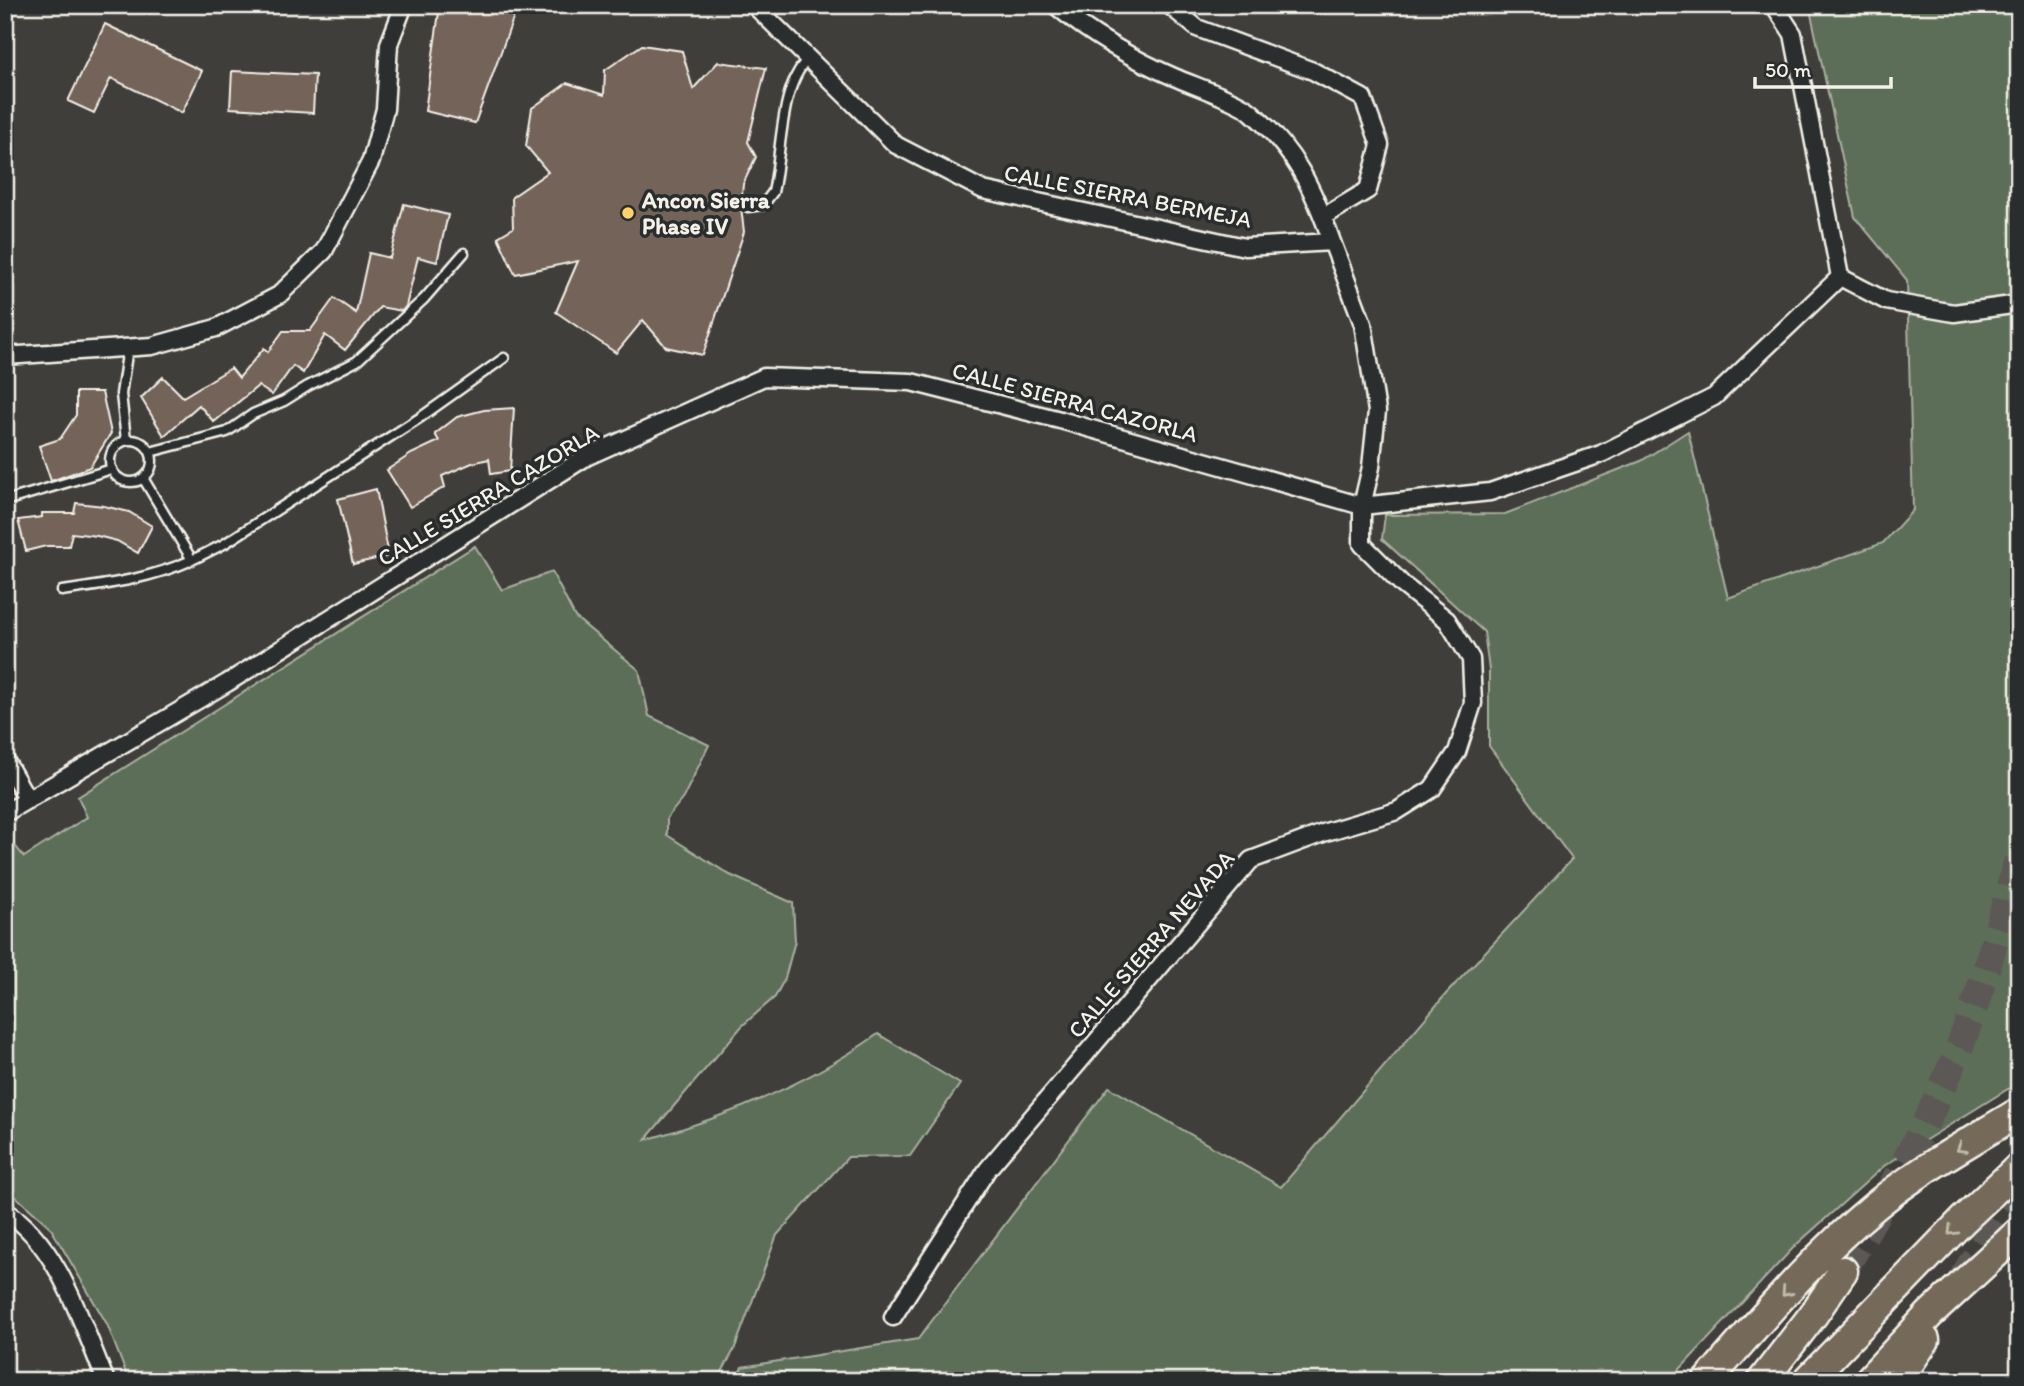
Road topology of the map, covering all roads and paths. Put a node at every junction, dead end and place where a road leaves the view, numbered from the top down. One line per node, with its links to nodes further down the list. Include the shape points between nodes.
1 (404, 5): 13 (street, via 389,44 385,109 372,160 324,251 279,295 216,328)
2 (754, 5): 6 (street, CALLE SIERRA BERMEJA)
3 (1055, 5): 8 (street, via 1153,68 1250,110 1293,156)
4 (1169, 5): 8 (street, via 1197,28 1313,71 1363,98 1380,145 1368,190)
5 (1774, 5): 11 (street, via 1793,34)
6 (808, 59): 7 (lane, via 792,84 773,192 763,205); 9 (street, CALLE SIERRA BERMEJA, via 896,145 983,190 1245,247)
7 (748, 207)
8 (1323, 217): 9 (street)
9 (1332, 242): 21 (street, via 1363,324 1377,411)
10 (464, 253): 17 (lane, via 417,306 357,362 253,414 227,432)
11 (1840, 277): 12 (street, via 1886,300 1954,313); 21 (street, via 1714,397 1601,454 1490,492)
12 (2019, 304)
13 (128, 348): 14 (street); 16 (lane, via 121,394)
14 (5, 356)
15 (504, 358): 22 (lane, via 421,417)
16 (126, 440): 17 (lane, via 140,442); 18 (lane, via 114,448)
17 (150, 452): 19 (lane, via 151,466)
18 (112, 469): 19 (lane, via 129,481); 20 (lane)
19 (143, 478): 22 (lane)
20 (12, 499)
21 (1362, 506): 25 (street, CALLE SIERRA CAZORLA, via 911,382 764,377 586,457 227,683); 32 (street, CALLE SIERRA NEVADA, via 1362,544 1447,620 1471,659 1473,703 1457,752 1432,789 1397,811 1251,860 986,1170)
22 (192, 560): 23 (lane, via 140,579)
23 (62, 591)
24 (5, 760): 25 (street)
25 (28, 800): 26 (street, CALLE SIERRA CAZORLA)
26 (5, 813)
27 (2019, 1112): 35 (highway, one-way to 35, via 1906,1183 1844,1233)
28 (2019, 1167): 37 (highway, one-way to 37)
29 (5, 1211): 34 (street, via 18,1218 51,1258)
30 (2019, 1232): 33 (highway)
31 (1843, 1271): 36 (highway)
32 (893, 1317)
33 (1931, 1321): 38 (highway); 39 (highway)
34 (106, 1381)
35 (1707, 1381)
36 (1762, 1381)
37 (1807, 1381)
38 (1868, 1381)
39 (1897, 1381)

